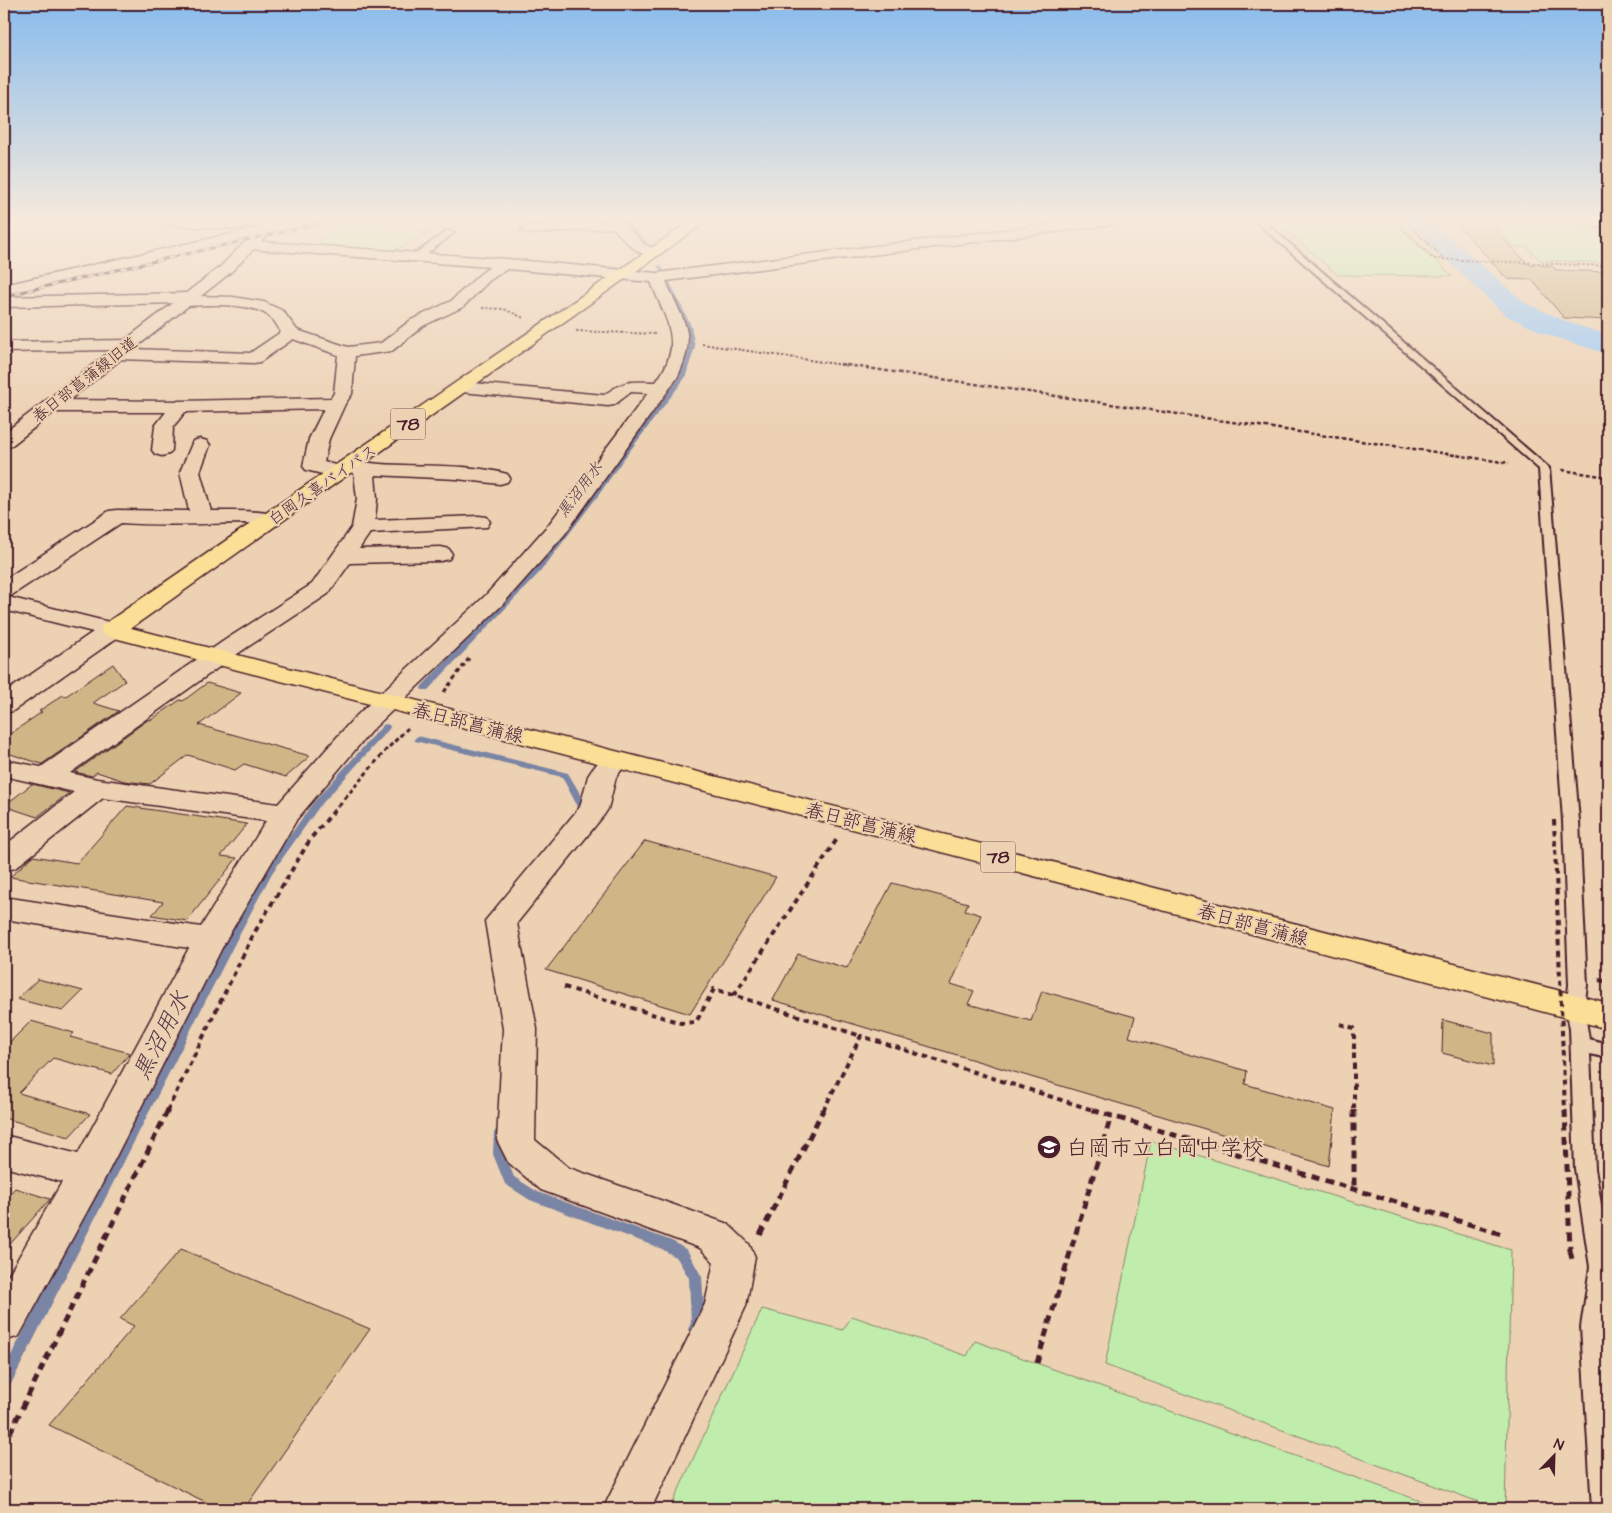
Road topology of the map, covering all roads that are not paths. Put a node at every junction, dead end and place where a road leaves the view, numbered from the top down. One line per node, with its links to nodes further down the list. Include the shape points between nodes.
1 (201, 289): 6 (street, 春日部菖蒲線旧道)
2 (472, 289): 11 (street, via 454,305 417,322 386,347)
3 (603, 289): 12 (main road, 白岡久喜バイパス / 78)
4 (662, 289): 13 (street, via 681,334 678,362)
5 (1337, 289): 42 (lane, via 1544,468 1571,820 1578,986)
6 (186, 300): 7 (street); 8 (street, via 256,304 277,314); 10 (street, 春日部菖蒲線旧道)
7 (4, 302)
8 (291, 333): 10 (street, via 254,358); 11 (street)
9 (4, 347): 10 (street)
10 (122, 349): 15 (street, 春日部菖蒲線旧道)
11 (347, 352): 14 (street, via 343,394)
12 (462, 387): 13 (street, via 608,401 627,387); 20 (main road, 白岡久喜バイパス / 78)
13 (661, 388): 32 (street, via 550,537 494,600)
14 (336, 403): 16 (street); 20 (street, via 319,439 314,466)
15 (52, 406): 16 (street); 17 (street, 春日部菖蒲線旧道)
16 (180, 407): 19 (street, via 164,426)
17 (4, 442)
18 (200, 445): 22 (street, via 190,472 200,511)
19 (162, 450)
20 (351, 469): 21 (street); 23 (main road, 白岡久喜バイパス / 78); 25 (street, via 367,499)
21 (500, 478)
22 (198, 517): 23 (street); 28 (street, via 117,516)
23 (270, 520): 30 (main road, 白岡久喜バイパス / 78)
24 (479, 522): 25 (street)
25 (363, 526): 27 (street)
26 (440, 554): 27 (street)
27 (342, 556): 31 (street, via 320,589)
28 (4, 590)
29 (4, 603): 30 (street)
30 (112, 630): 31 (main road, 春日部菖蒲線 / 78); 33 (street)
31 (217, 658): 32 (main road, 春日部菖蒲線 / 78); 36 (street)
32 (386, 701): 34 (main road, 春日部菖蒲線 / 78); 38 (street)
33 (4, 705)
34 (615, 760): 42 (main road, 春日部菖蒲線 / 78); 49 (street, via 602,776 594,808 500,921 520,1029 516,1140 522,1151 554,1179 714,1236 735,1257 725,1306)
35 (4, 768): 36 (street)
36 (46, 778): 37 (street)
37 (97, 788): 38 (street); 39 (street)
38 (285, 814): 41 (street)
39 (4, 861)
40 (4, 908): 41 (street)
41 (210, 940): 47 (street)
42 (1575, 1008): 43 (main road, 春日部菖蒲線 / 78); 44 (lane)
43 (1608, 1016)
44 (1579, 1044): 45 (lane); 50 (lane, via 1586,1169 1601,1267 1593,1327)
45 (1608, 1051)
46 (4, 1151): 47 (street)
47 (88, 1173): 48 (street)
48 (4, 1322)
49 (628, 1509)
50 (1605, 1509)

